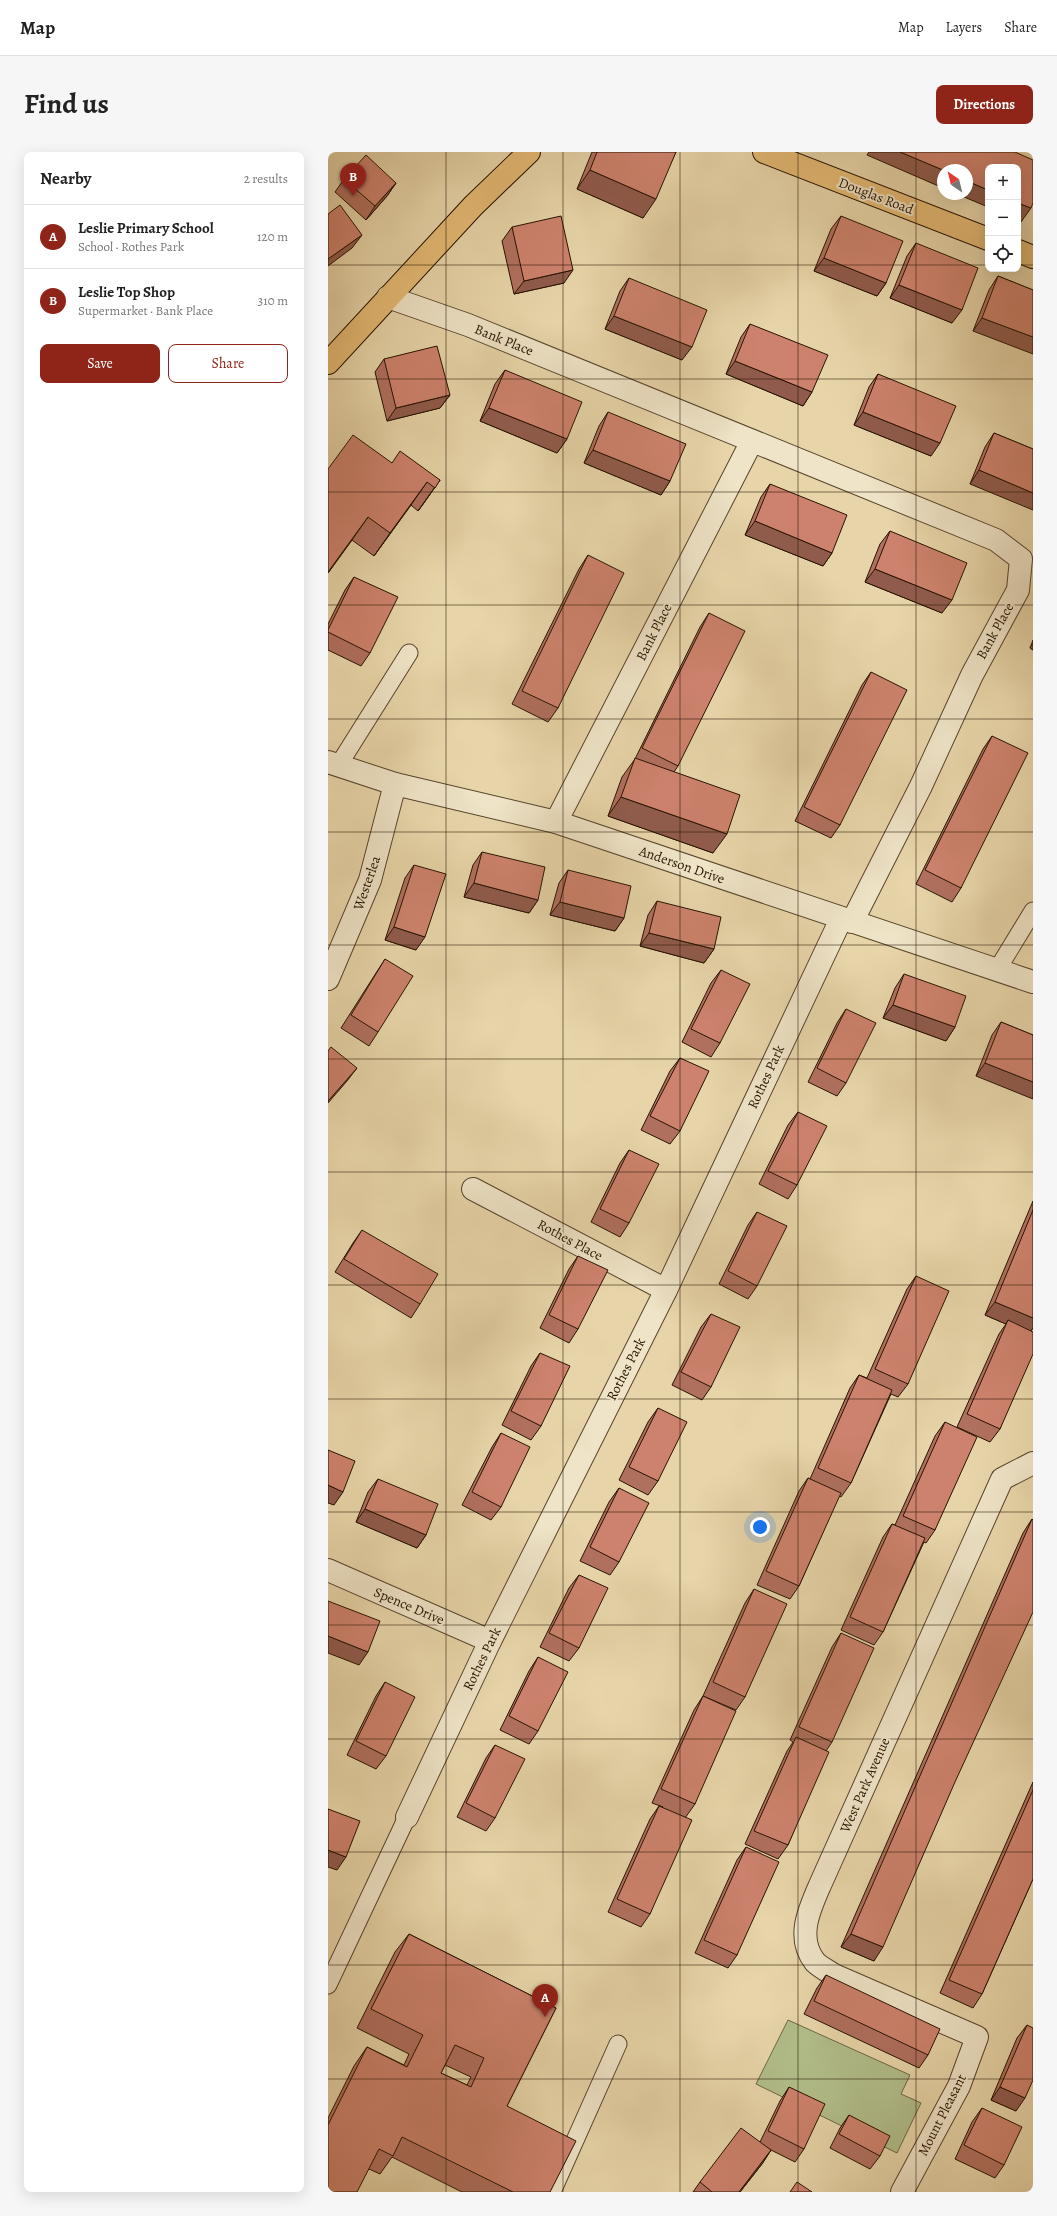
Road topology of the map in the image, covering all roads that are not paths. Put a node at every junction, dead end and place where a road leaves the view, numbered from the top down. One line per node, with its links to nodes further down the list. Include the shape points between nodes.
1 (530, 152): 6 (main road, via 473,206)
2 (764, 152): 3 (main road, Douglas Road)
3 (985, 238)
4 (1021, 252): 5 (main road)
5 (1033, 257)
6 (388, 297): 7 (main road); 8 (street, Bank Place, via 468,325)
7 (328, 363)
8 (752, 441): 12 (street, Bank Place); 14 (street, Bank Place, via 996,540 1021,559 1018,590 972,674 921,786)
9 (410, 653): 10 (lane)
10 (333, 764): 11 (street, Anderson Drive)
11 (395, 784): 12 (street, Anderson Drive); 16 (street, Westerlea, via 370,880)
12 (556, 822): 14 (street, Anderson Drive)
13 (1033, 911): 15 (lane)
14 (846, 920): 15 (street, Anderson Drive); 19 (street, Rothes Park)
15 (997, 970): 17 (street, Anderson Drive)
16 (328, 979)
17 (1033, 982)
18 (473, 1189): 19 (street, Rothes Place)
19 (666, 1290): 22 (street, Rothes Park)
20 (1032, 1461): 25 (street, West Park Avenue, via 1002,1479 805,1922 805,1945 816,1963 834,1975)
21 (328, 1570): 22 (street, Spence Drive)
22 (490, 1641): 23 (street, Rothes Park)
23 (407, 1817): 24 (lane)
24 (328, 1985)
25 (977, 2037): 28 (street, Mount Pleasant, via 959,2086)
26 (618, 2044): 27 (lane)
27 (552, 2192)
28 (902, 2192)

